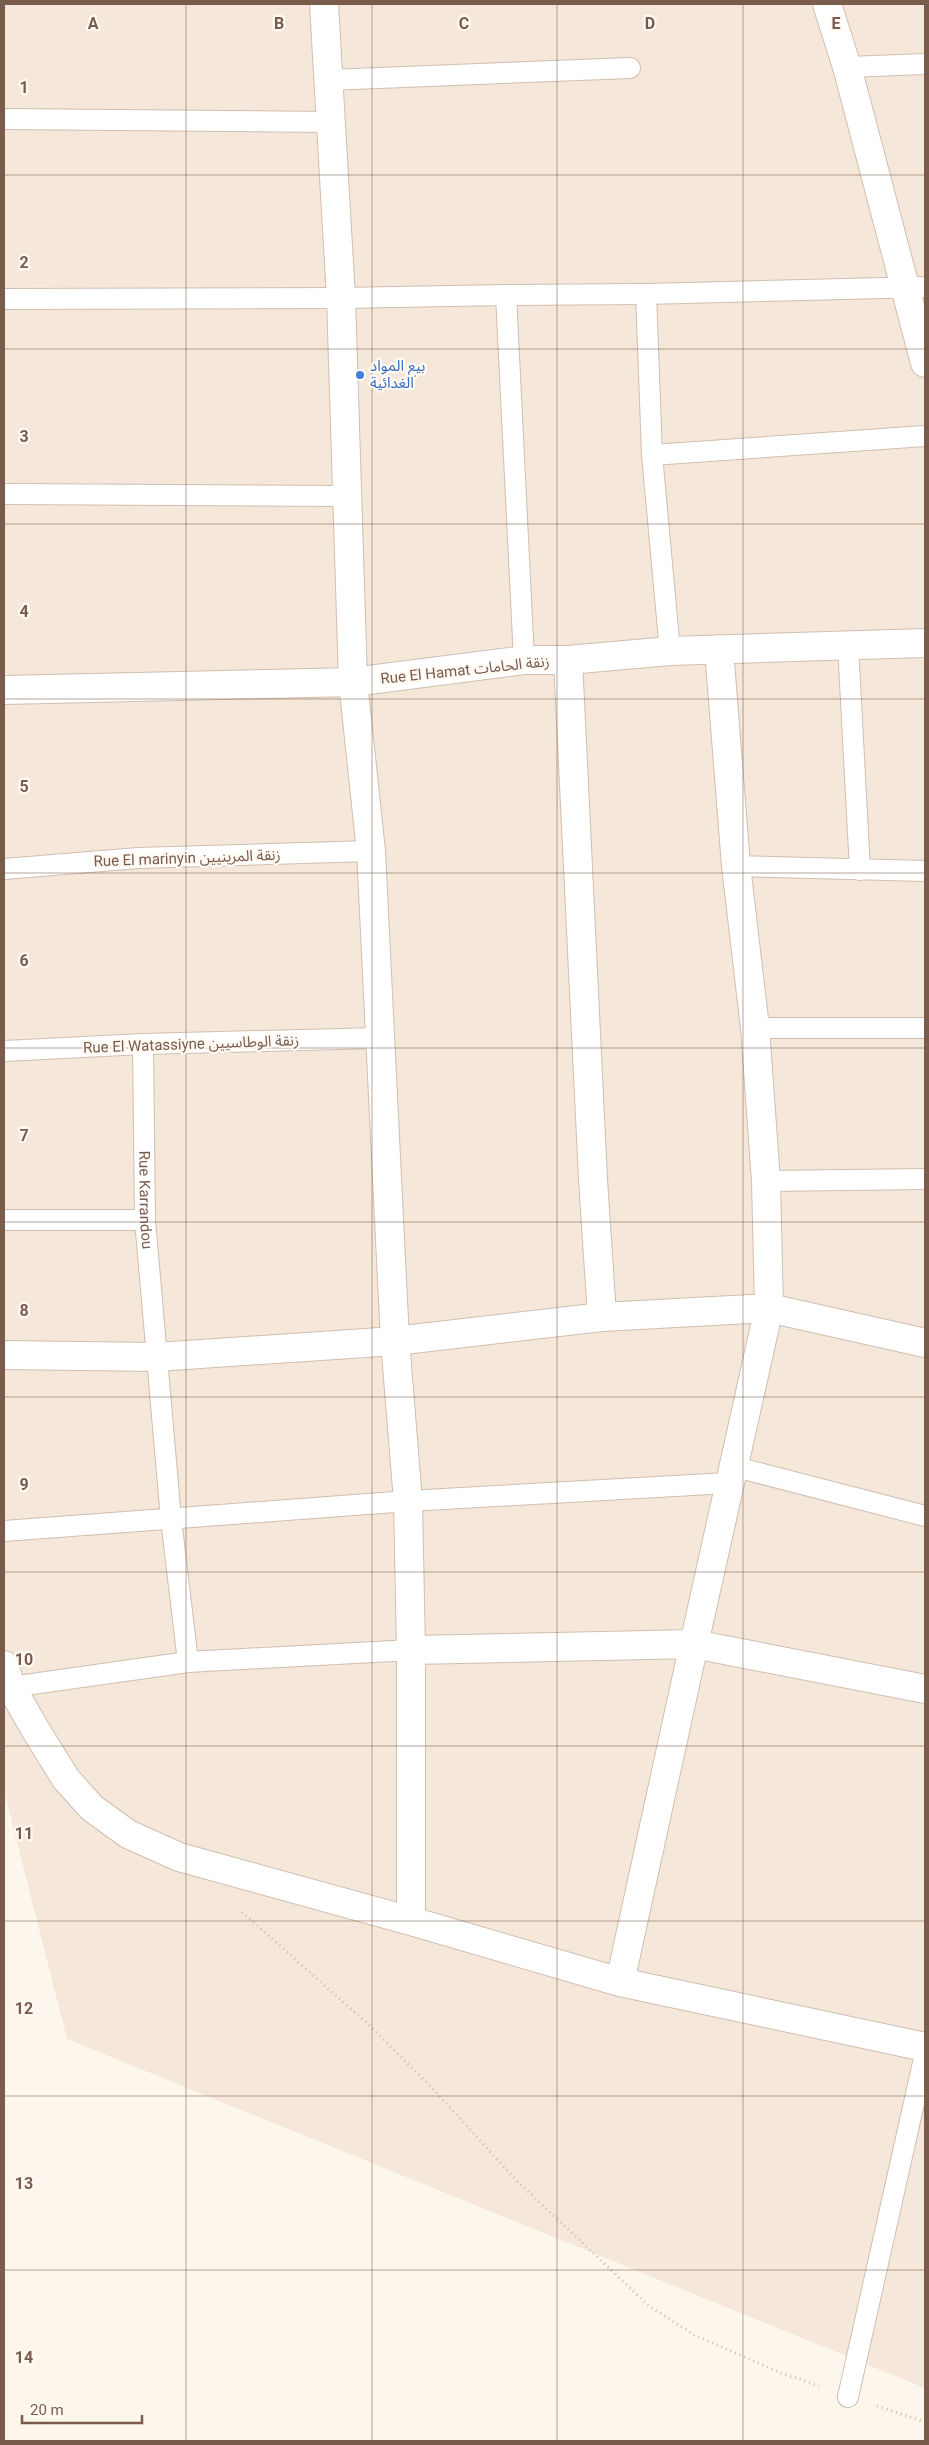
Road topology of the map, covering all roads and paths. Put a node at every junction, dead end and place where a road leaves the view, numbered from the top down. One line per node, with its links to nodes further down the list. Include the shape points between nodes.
1 (324, 4): 6 (street)
2 (827, 4): 4 (street)
3 (925, 64): 4 (lane)
4 (847, 67): 9 (street)
5 (630, 68): 6 (lane)
6 (329, 80): 8 (street)
7 (4, 119): 8 (lane)
8 (332, 122): 12 (street)
9 (915, 287): 10 (lane); 14 (street)
10 (646, 294): 11 (lane); 16 (lane)
11 (506, 295): 12 (lane); 23 (lane)
12 (341, 298): 13 (lane); 18 (street)
13 (4, 300)
14 (925, 363)
15 (925, 436): 16 (lane)
16 (652, 456): 22 (lane)
17 (4, 494): 18 (lane)
18 (347, 496): 25 (street)
19 (925, 643): 20 (street, Rue El Hamat زنقة الحامات)
20 (848, 645): 21 (street, Rue El Hamat زنقة الحامات); 30 (lane)
21 (719, 649): 22 (street, Rue El Hamat زنقة الحامات); 28 (street)
22 (670, 651): 24 (street, Rue El Hamat زنقة الحامات)
23 (524, 660): 24 (street, Rue El Hamat زنقة الحامات); 25 (street, Rue El Hamat زنقة الحامات)
24 (568, 660): 42 (street)
25 (353, 682): 26 (street, Rue El Hamat زنقة الحامات); 27 (street)
26 (4, 690)
27 (371, 851): 29 (lane, Rue El marinyin زنقة المرينيين, via 138,858); 34 (street)
28 (736, 866): 30 (lane); 32 (street)
29 (4, 869)
30 (860, 870): 31 (lane)
31 (925, 871)
32 (755, 1028): 33 (lane); 38 (street)
33 (925, 1028)
34 (379, 1038): 35 (lane, Rue El Watassiyne زنقة الوطاسيين); 43 (street)
35 (142, 1044): 36 (lane, Rue El Watassiyne زنقة الوطاسيين); 40 (lane, Rue Karrandou)
36 (4, 1051)
37 (925, 1179): 38 (lane)
38 (766, 1181): 41 (street)
39 (4, 1220): 40 (lane)
40 (145, 1220): 46 (lane, Rue Karrandou)
41 (769, 1308): 42 (street); 44 (street); 47 (street)
42 (602, 1317): 43 (street)
43 (395, 1342): 46 (street); 48 (street)
44 (925, 1343)
45 (4, 1355): 46 (street)
46 (156, 1357): 50 (lane, Rue Karrandou)
47 (730, 1474): 48 (lane); 49 (lane); 52 (street)
48 (408, 1501): 50 (lane); 53 (street)
49 (925, 1516)
50 (171, 1519): 51 (lane); 54 (lane, Rue Karrandou)
51 (4, 1531)
52 (694, 1644): 53 (street); 56 (street); 59 (street)
53 (411, 1650): 54 (lane); 58 (street)
54 (188, 1662): 55 (lane)
55 (8, 1676): 58 (street, via 66,1779 92,1808 128,1834 179,1857)
56 (925, 1689)
57 (238, 1909): 62 (path, via 369,2025 515,2179 648,2305 694,2335 781,2373)
58 (411, 1921): 59 (street)
59 (620, 1982): 60 (street)
60 (925, 2047)
61 (925, 2054): 62 (lane)
62 (848, 2397): 63 (path)
63 (925, 2422)

